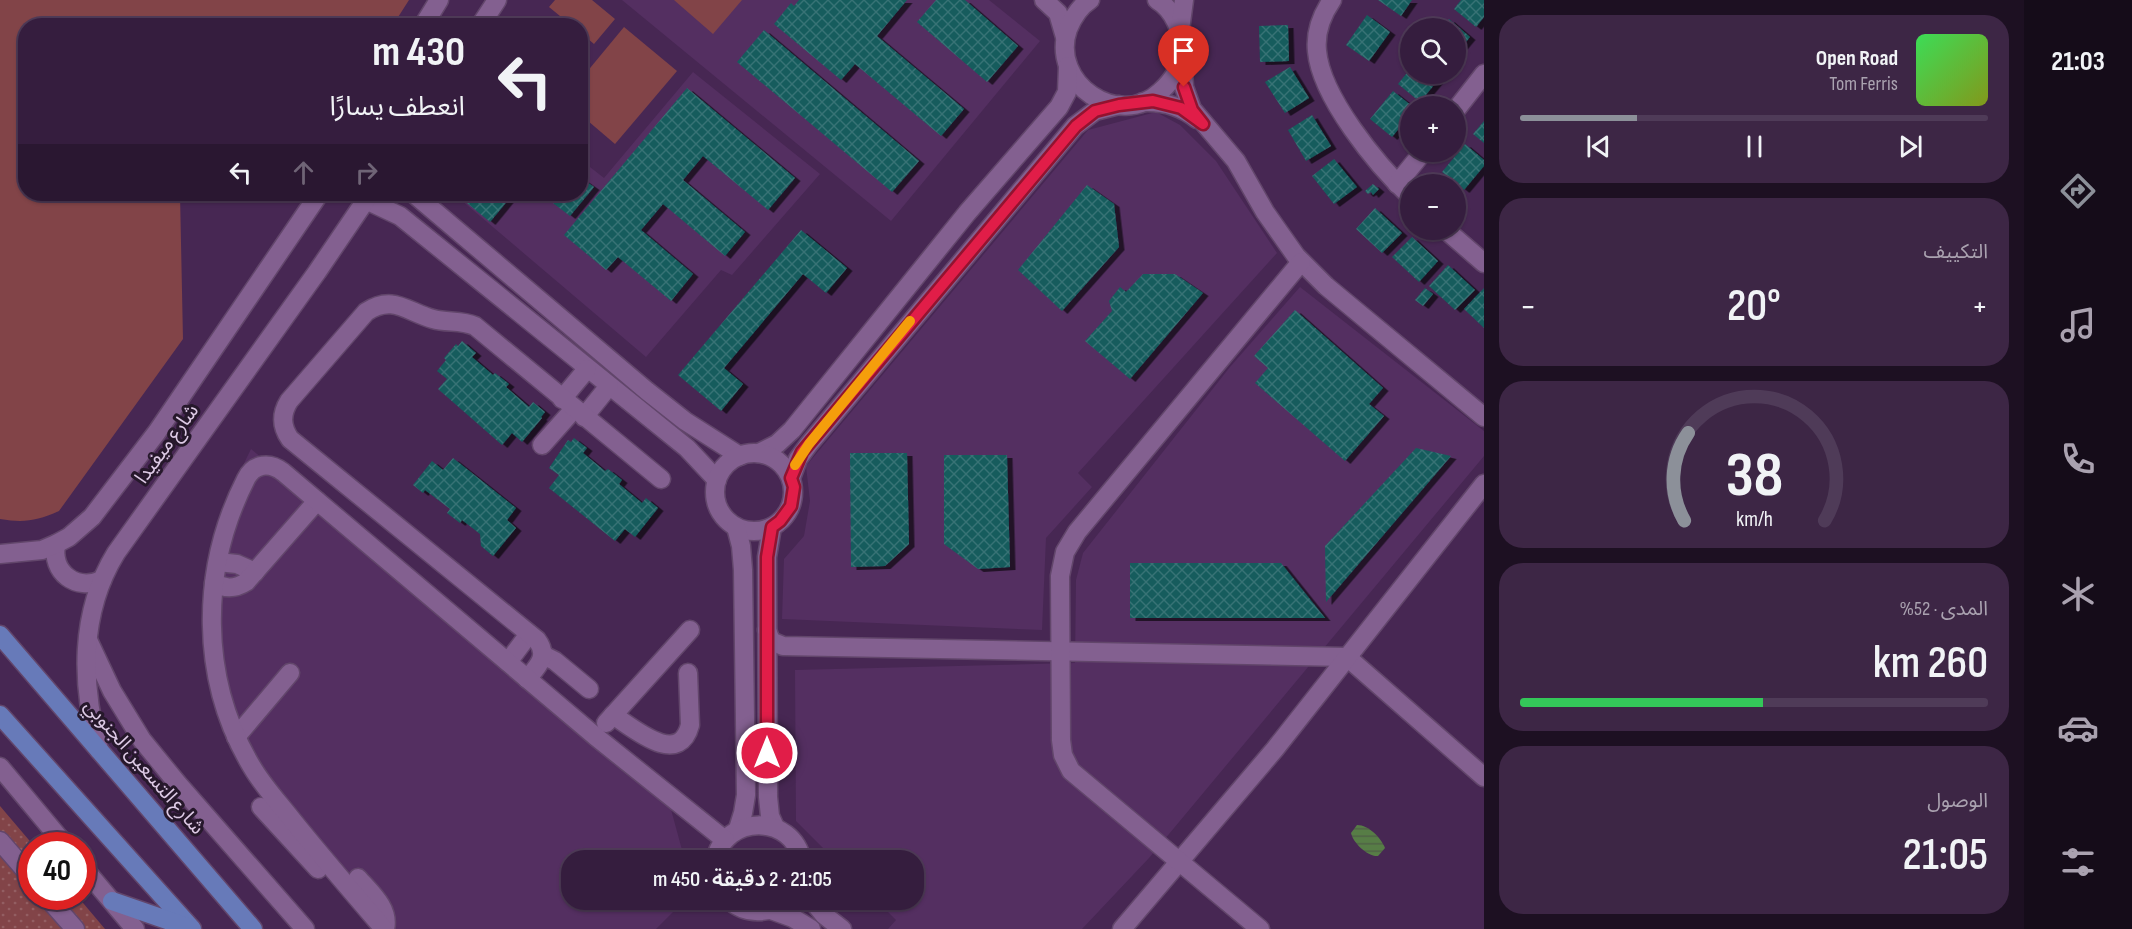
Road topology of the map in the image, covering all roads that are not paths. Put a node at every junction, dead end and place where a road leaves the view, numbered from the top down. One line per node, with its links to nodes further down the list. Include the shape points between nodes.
1 (439, 0): 8 (street)
2 (497, 0): 9 (street)
3 (1044, 0): 11 (street, via 1058,13)
4 (1090, 0): 11 (street, via 1072,19)
5 (1157, 0): 10 (street, via 1173,16)
6 (1184, 0): 10 (street)
7 (1332, 0): 19 (street, via 1318,32 1319,63 1340,109)
8 (428, 18)
9 (485, 18)
10 (1180, 32): 12 (street)
11 (1065, 37): 13 (street)
12 (1182, 52): 16 (street, via 1170,83); 18 (street, via 1184,87 1192,110)
13 (1068, 66): 17 (street, via 1082,89 1106,103); 36 (street, via 1067,92 1059,107 792,430)
14 (1484, 74): 15 (street)
15 (1466, 97)
16 (1143, 102): 17 (street); 18 (street, via 1172,105)
17 (1119, 105): 38 (street, via 1095,111 1076,126 809,444)
18 (1203, 124): 28 (street, via 1236,161 1265,212)
19 (1400, 187)
20 (314, 201): 45 (street, شارع ميفيدا, via 157,432 92,517)
21 (365, 201): 49 (street, شارع ميفيدا, via 116,554)
22 (375, 201): 26 (street)
23 (422, 201): 24 (street)
24 (450, 225): 26 (street); 27 (street)
25 (1458, 240): 29 (street)
26 (435, 245): 30 (street)
27 (487, 256): 30 (street); 37 (street, via 662,403)
28 (1301, 262): 34 (street); 57 (street, via 1070,542 1060,576)
29 (1484, 263)
30 (473, 276): 31 (street)
31 (587, 369): 32 (street); 33 (street)
32 (609, 386): 33 (street); 40 (street, via 687,448)
33 (573, 408): 35 (street); 39 (street); 52 (street, via 475,326 434,320 387,304 360,317 290,401 283,417 290,439)
34 (1484, 417)
35 (542, 445)
36 (759, 453): 37 (street); 38 (street, via 773,457)
37 (740, 456): 40 (street, via 722,470)
38 (791, 478): 44 (street, via 791,506)
39 (662, 479)
40 (717, 480): 43 (street, via 716,502)
41 (1484, 484): 59 (street)
42 (317, 501): 47 (street, via 274,466 262,465 252,470 233,509); 48 (street); 60 (street)
43 (736, 527): 44 (street, via 748,531); 56 (street, via 742,563)
44 (772, 527): 54 (street, via 767,557)
45 (56, 544): 46 (street, شارع ميفيدا, via 42,550); 49 (street, via 57,563 64,576 78,583)
46 (0, 554)
47 (218, 562): 48 (street, via 237,564); 50 (street)
48 (255, 572): 50 (street, via 240,586 227,588)
49 (102, 580): 55 (street, شارع ميفيدا)
50 (214, 583): 68 (street, via 214,668)
51 (690, 630): 66 (street)
52 (529, 634): 58 (street, via 540,645); 60 (street)
53 (0, 636): 69 (main road, شارع التسعين الجنوبي)
54 (767, 636): 56 (street); 57 (street, via 783,646); 73 (street, via 768,797)
55 (88, 639): 69 (street, شارع ميفيدا, via 87,684); 92 (street, via 112,691 148,747)
56 (742, 642): 75 (street, via 746,795 743,813)
57 (1060, 652): 59 (street); 80 (street, via 1062,747 1071,771)
58 (543, 655): 63 (street); 64 (street)
59 (1347, 657): 71 (street); 80 (street)
60 (508, 662): 63 (street)
61 (290, 673): 68 (street)
62 (687, 673): 66 (street, via 690,725 679,742 659,744)
63 (527, 679): 67 (street)
64 (590, 689)
65 (0, 715): 90 (main road)
66 (613, 716): 67 (street)
67 (595, 736): 75 (street)
68 (236, 737): 81 (street, via 262,782)
69 (99, 750): 91 (main road, شارع التسعين الجنوبي)
70 (0, 767): 74 (street)
71 (1484, 777)
72 (261, 807): 81 (street, via 329,882 337,886)
73 (775, 827): 75 (street, via 760,824); 78 (street, via 791,838)
74 (54, 832)
75 (731, 835): 77 (street)
76 (0, 841): 79 (street)
77 (719, 850)
78 (798, 850)
79 (18, 862)
80 (1179, 862): 96 (street); 97 (street)
81 (352, 881): 93 (street)
82 (96, 883): 83 (street)
83 (112, 902): 89 (street); 90 (main road)
84 (58, 910): 88 (street)
85 (747, 910): 86 (street)
86 (771, 910): 94 (street)
87 (820, 910): 95 (street)
88 (75, 929)
89 (135, 929)
90 (192, 929)
91 (253, 929)
92 (305, 929)
93 (385, 929)
94 (811, 929)
95 (842, 929)
96 (1122, 929)
97 (1260, 929)

